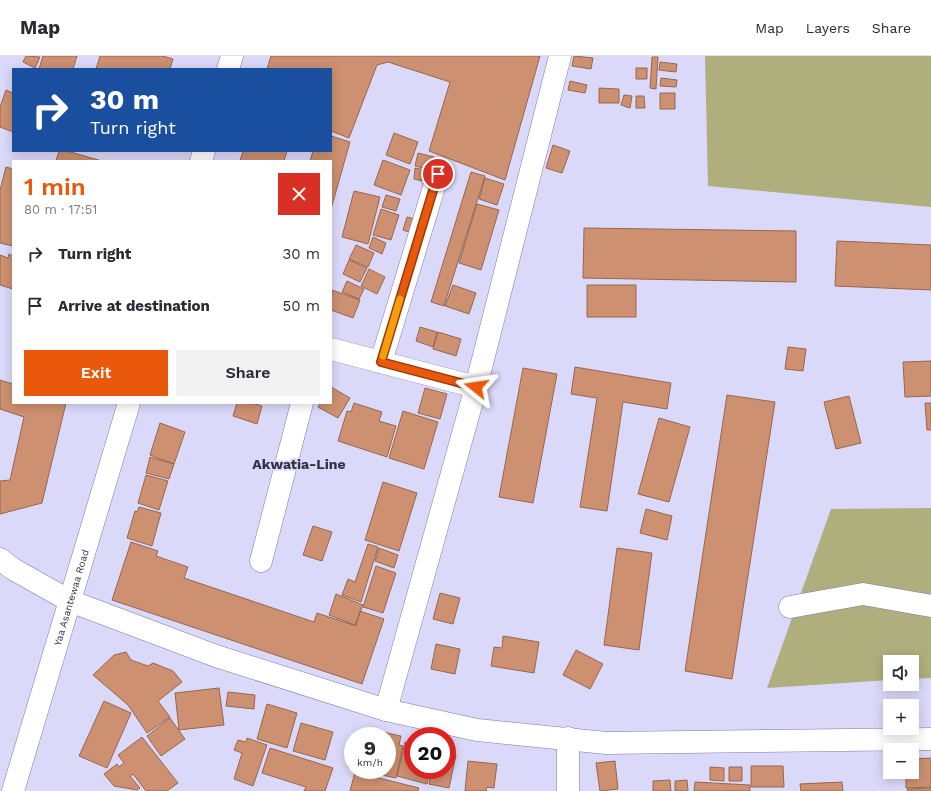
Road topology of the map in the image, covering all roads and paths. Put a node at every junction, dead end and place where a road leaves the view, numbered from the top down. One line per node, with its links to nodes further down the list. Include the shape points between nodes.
1 (232, 56): 3 (street)
2 (560, 56): 7 (street)
3 (228, 68)
4 (438, 174): 6 (street)
5 (332, 349): 6 (street)
6 (381, 362): 7 (street)
7 (476, 387): 15 (street)
8 (129, 404): 12 (street, Yaa Asantewaa Road)
9 (302, 404): 11 (street)
10 (0, 559): 12 (street)
11 (261, 562)
12 (70, 601): 15 (street, via 216,656); 18 (street, Yaa Asantewaa Road)
13 (931, 606): 14 (street, via 863,594)
14 (790, 607)
15 (386, 710): 16 (street, via 477,730)
16 (568, 738): 17 (street, via 606,743); 19 (street)
17 (931, 739)
18 (13, 791)
19 (568, 791)

